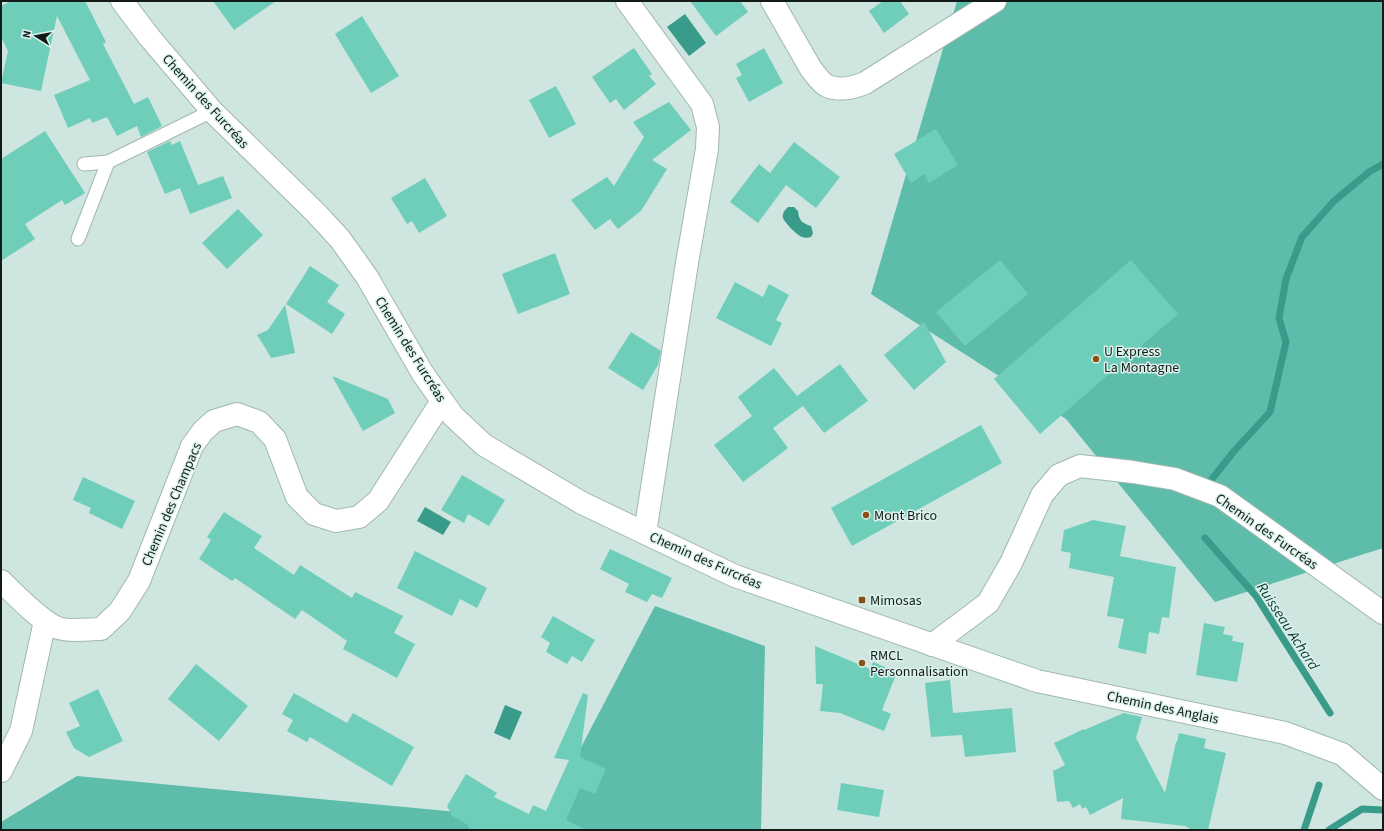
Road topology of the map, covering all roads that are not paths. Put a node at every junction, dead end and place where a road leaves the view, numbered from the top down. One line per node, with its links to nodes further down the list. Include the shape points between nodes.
1 (122, 1): 5 (street, Chemin des Furcréas)
2 (627, 1): 10 (street, via 702,104 708,127 707,149 686,263)
3 (772, 1): 4 (street, via 819,78 827,86 847,89 865,83)
4 (995, 1)
5 (212, 111): 6 (lane); 9 (street, Chemin des Furcréas, via 340,239 367,277 423,374)
6 (108, 162): 7 (lane); 8 (lane)
7 (84, 164)
8 (78, 239)
9 (442, 401): 10 (street, Chemin des Furcréas, via 484,445 582,503); 13 (street, Chemin des Champacs, via 378,500 359,517 336,521 314,514 297,497 275,439 259,422 237,414 214,421 192,446 139,581 120,611 101,629 59,629)
10 (645, 533): 14 (street, Chemin des Furcréas, via 735,576)
11 (1, 581): 13 (street, Chemin des Champacs)
12 (1383, 613): 14 (street, Chemin des Furcréas, via 1220,496 1175,479 1080,466 1059,475 1042,495 1011,563 988,603)
13 (45, 621): 15 (street, via 21,731)
14 (932, 645): 16 (street, Chemin des Anglais, via 1037,681 1285,733 1342,754)
15 (1, 771)
16 (1383, 789)

